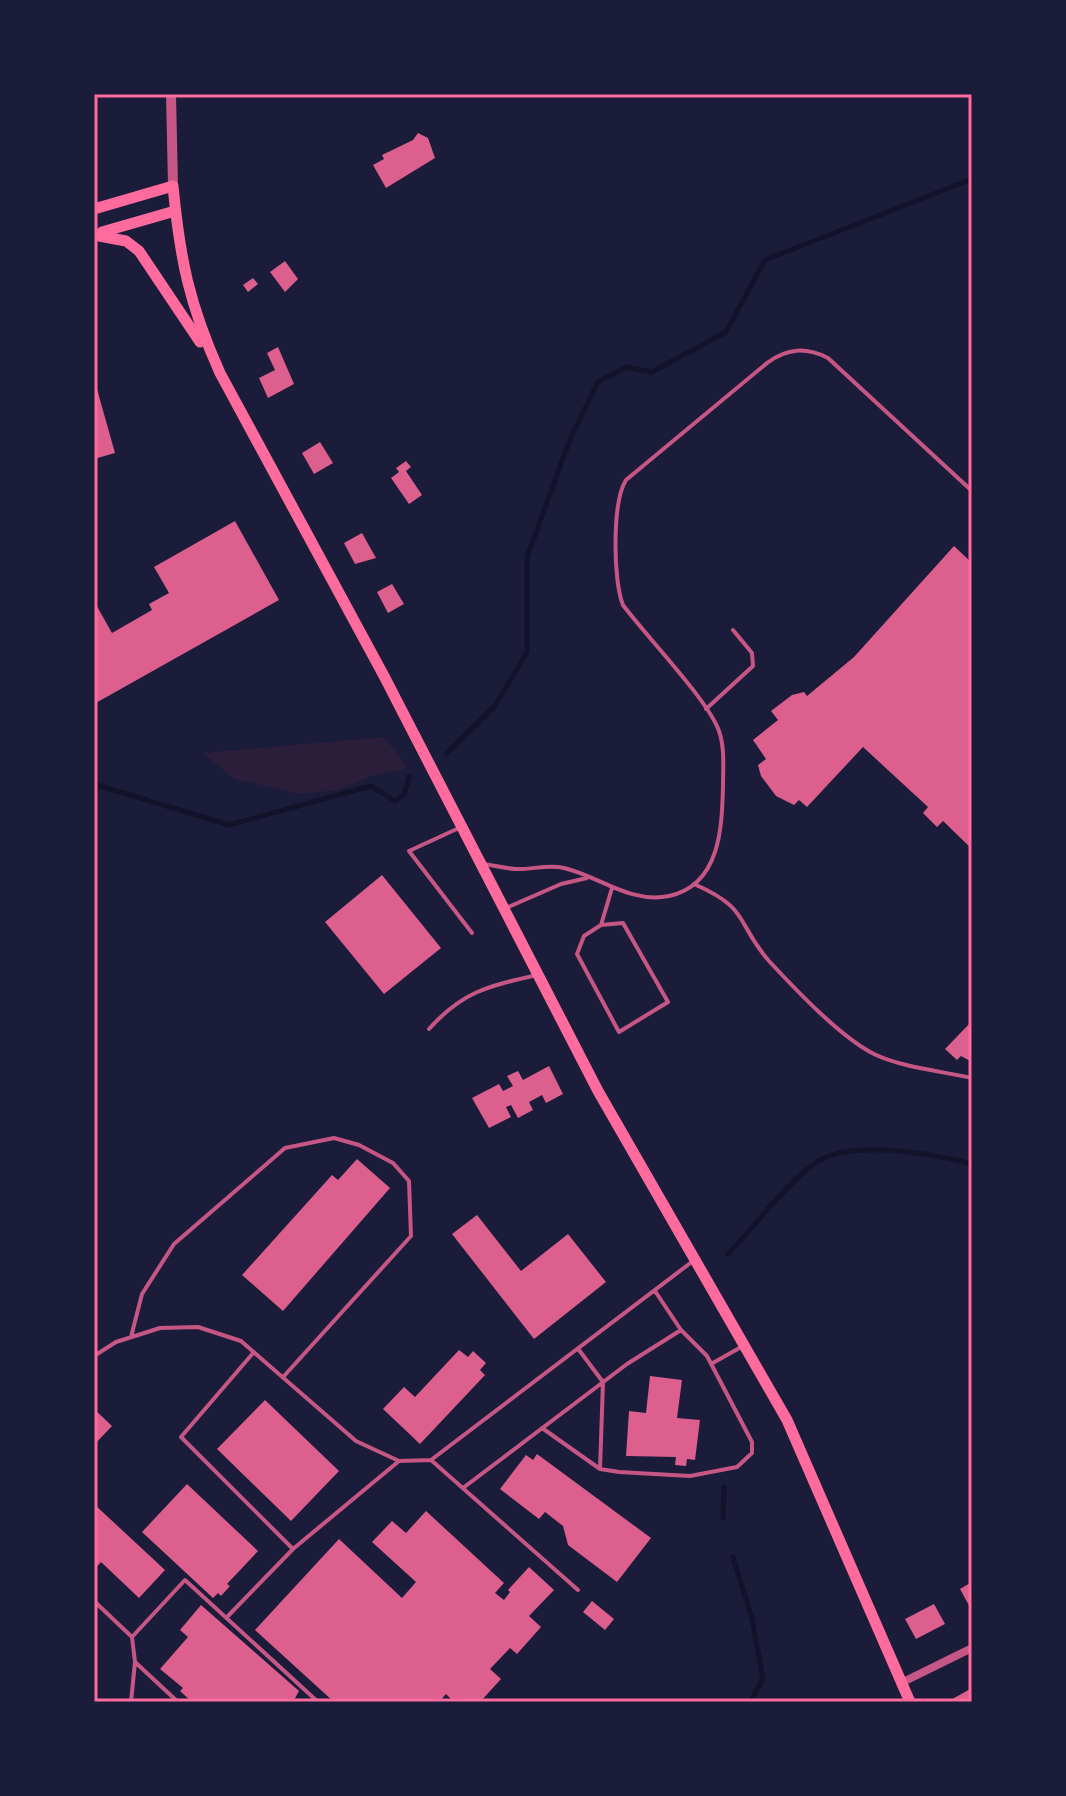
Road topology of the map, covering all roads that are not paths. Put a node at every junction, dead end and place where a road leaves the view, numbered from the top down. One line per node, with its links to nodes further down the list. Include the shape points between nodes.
1 (171, 94): 2 (street)
2 (173, 186): 3 (main road); 4 (main road)
3 (94, 209)
4 (175, 211): 5 (main road); 6 (main road, via 190,300)
5 (94, 235): 6 (main road, via 126,241 139,251)
6 (220, 373): 10 (main road)
7 (972, 491): 9 (lane, via 816,352 780,353 693,423 621,488 616,589)
8 (733, 630): 9 (lane, via 752,653 753,666)
9 (706, 709): 13 (lane, via 720,732 722,816 715,856)
10 (461, 827): 11 (main road); 17 (lane, via 409,851)
11 (479, 863): 12 (lane, via 517,869 563,867); 15 (main road)
12 (589, 878): 14 (lane); 15 (lane)
13 (694, 884): 14 (lane, via 668,896); 20 (lane, via 739,911 770,961 862,1046 886,1058)
14 (612, 888): 16 (lane)
15 (503, 909): 18 (main road)
16 (601, 925): 16 (lane, via 584,936 577,954 619,1032 668,1002 623,923)
17 (472, 933)
18 (537, 975): 19 (lane, via 477,989 447,1008); 21 (main road)
19 (429, 1029)
20 (972, 1078)
21 (695, 1259): 22 (lane); 25 (main road)
22 (655, 1291): 23 (lane); 26 (lane)
23 (681, 1330): 29 (lane); 31 (lane)
24 (131, 1337): 27 (lane, via 160,1328 198,1327 241,1341); 28 (lane); 30 (lane, via 142,1294 174,1244 285,1148 334,1138 393,1163 409,1181 411,1236)
25 (745, 1344): 29 (lane); 44 (main road, via 796,1439)
26 (579, 1350): 31 (lane); 33 (lane)
27 (254, 1352): 30 (lane); 37 (lane, via 181,1437)
28 (94, 1356)
29 (711, 1364): 35 (lane, via 752,1442 752,1453 737,1467 690,1476)
30 (284, 1376): 34 (lane, via 356,1441)
31 (603, 1382): 32 (lane); 35 (lane)
32 (542, 1428): 35 (lane); 36 (lane)
33 (431, 1460): 34 (lane); 36 (lane)
34 (399, 1461): 37 (lane)
35 (600, 1469)
36 (463, 1488): 38 (lane)
37 (293, 1549): 40 (lane)
38 (578, 1590)
39 (94, 1601): 41 (lane)
40 (227, 1617): 41 (lane, via 185,1580); 47 (lane)
41 (132, 1637): 43 (lane)
42 (972, 1648): 44 (street)
43 (135, 1662): 45 (lane); 46 (lane)
44 (901, 1683): 48 (main road)
45 (131, 1702)
46 (178, 1702)
47 (318, 1702)
48 (910, 1702)

